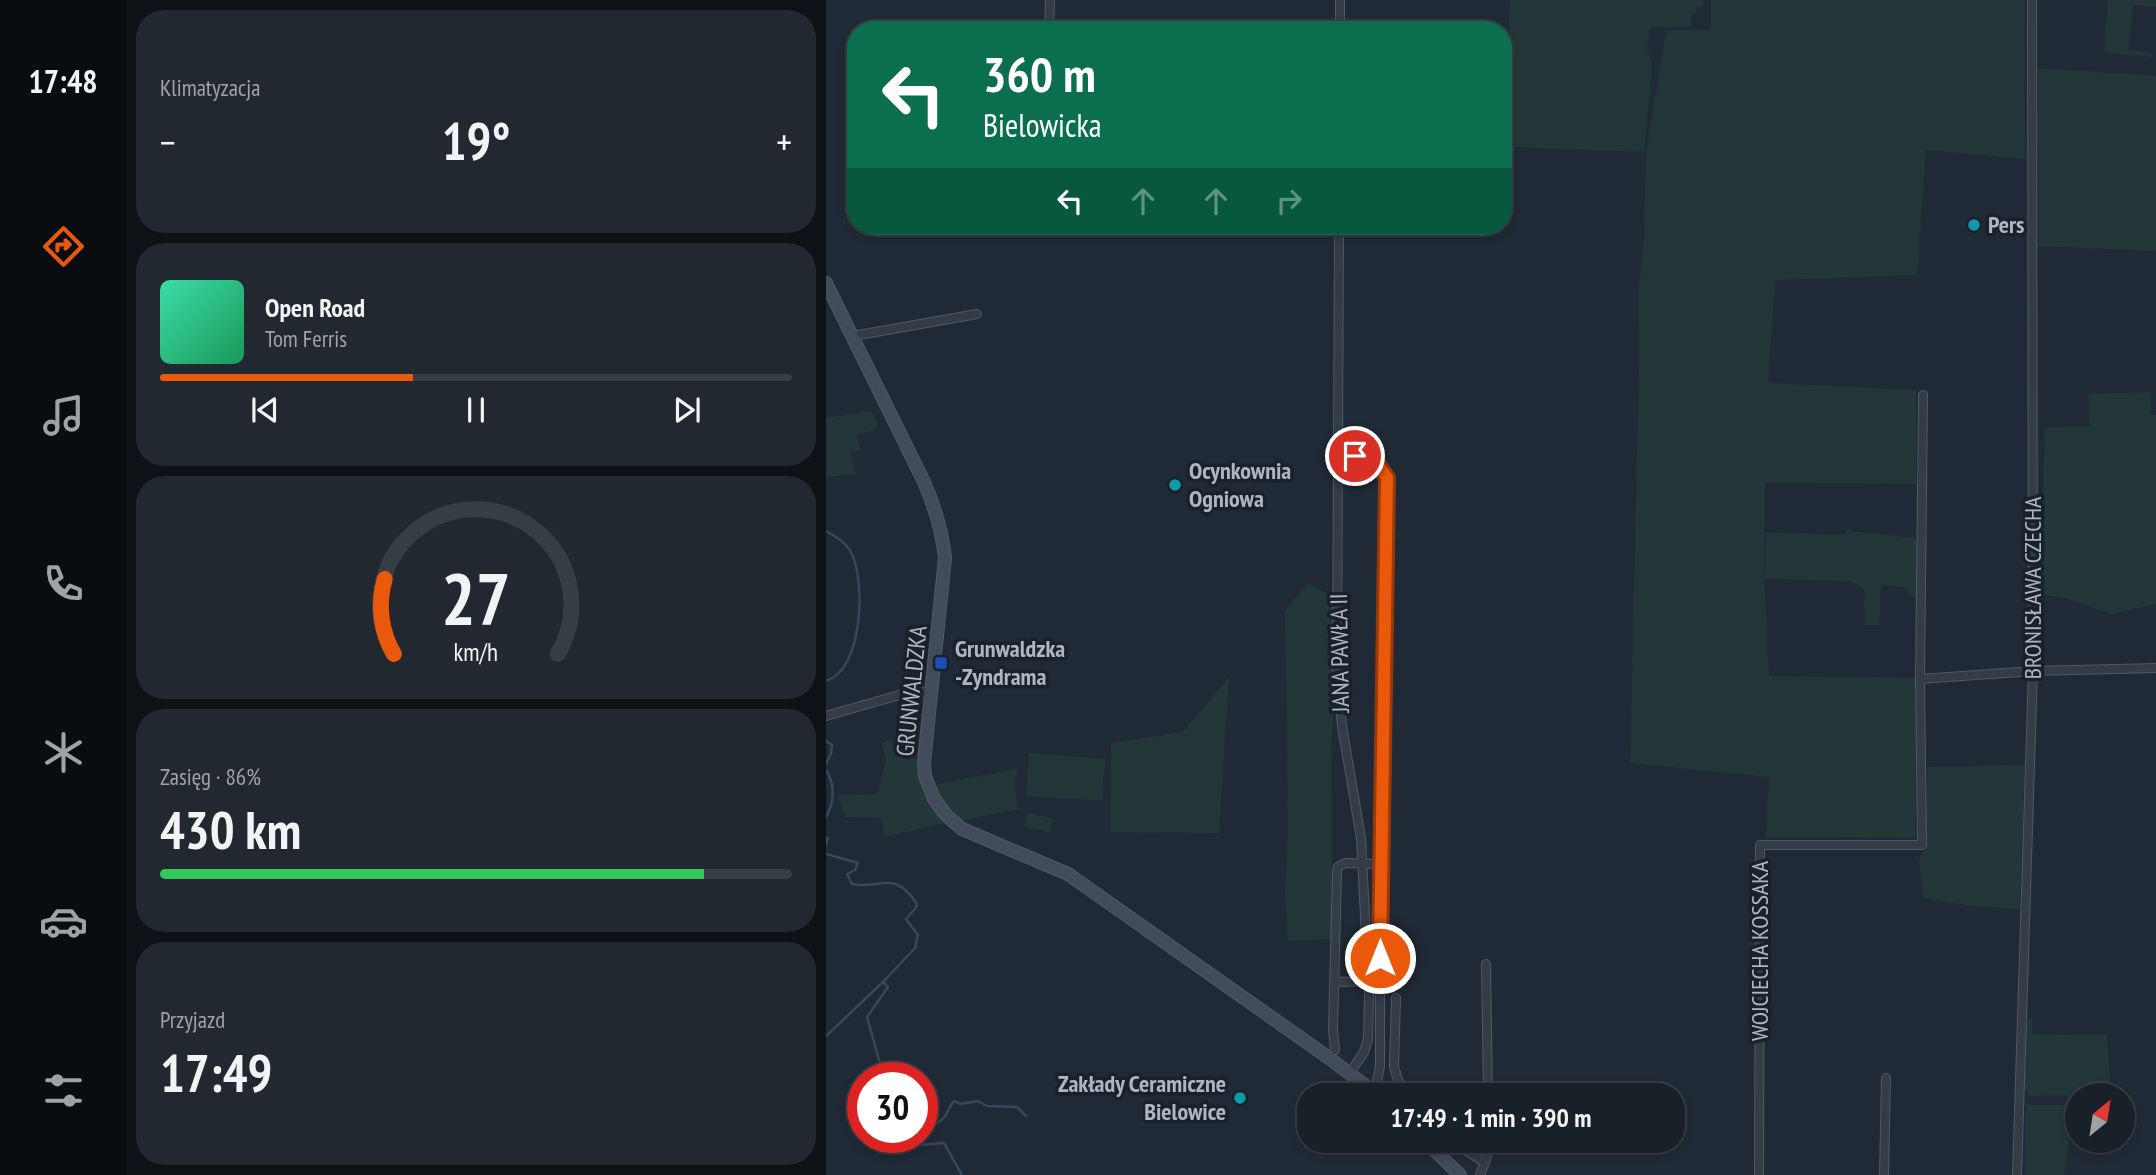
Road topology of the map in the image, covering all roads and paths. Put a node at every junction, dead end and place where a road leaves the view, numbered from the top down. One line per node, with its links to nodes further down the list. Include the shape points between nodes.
1 (1050, 0): 4 (street)
2 (1340, 0): 5 (street)
3 (2032, 0): 13 (street, BRONISŁAWA CZECHA)
4 (1049, 21)
5 (1340, 21)
6 (1339, 235): 11 (street, JANA PAWŁA II)
7 (826, 283): 9 (street, GRUNWALDZKA)
8 (977, 314): 9 (street)
9 (853, 336): 15 (street, GRUNWALDZKA, via 932,500 942,535 945,558)
10 (1923, 395): 14 (street)
11 (1340, 456): 17 (street, JANA PAWŁA II, via 1338,692); 18 (street, via 1372,460 1387,478)
12 (2156, 668): 13 (street)
13 (2033, 671): 14 (street); 39 (street, BRONISŁAWA CZECHA)
14 (1920, 679): 37 (street, WOJCIECHA KOSSAKA, via 1922,845 1760,845)
15 (932, 692): 16 (street, via 906,693); 25 (street, GRUNWALDZKA, via 925,776 933,799 946,815 962,828 1068,874)
16 (826, 716)
17 (1364, 864): 18 (street); 20 (street, JANA PAWŁA II); 22 (street, via 1341,864 1337,871)
18 (1380, 864): 21 (street)
19 (1486, 964): 30 (street)
20 (1369, 980): 21 (street); 22 (street); 25 (street, JANA PAWŁA II, via 1368,1039)
21 (1380, 981): 28 (street)
22 (1336, 982): 24 (street)
23 (1396, 998): 29 (street, via 1394,1067)
24 (1335, 1050)
25 (1349, 1073): 27 (street, GRUNWALDZKA)
26 (1886, 1078): 38 (street)
27 (1362, 1083)
28 (1378, 1083)
29 (1400, 1083)
30 (1488, 1083)
31 (1437, 1153): 35 (street)
32 (1472, 1153): 34 (street)
33 (1487, 1153): 34 (street)
34 (1485, 1163): 36 (street)
35 (1460, 1175)
36 (1480, 1175)
37 (1759, 1175)
38 (1884, 1175)
39 (2017, 1175)

